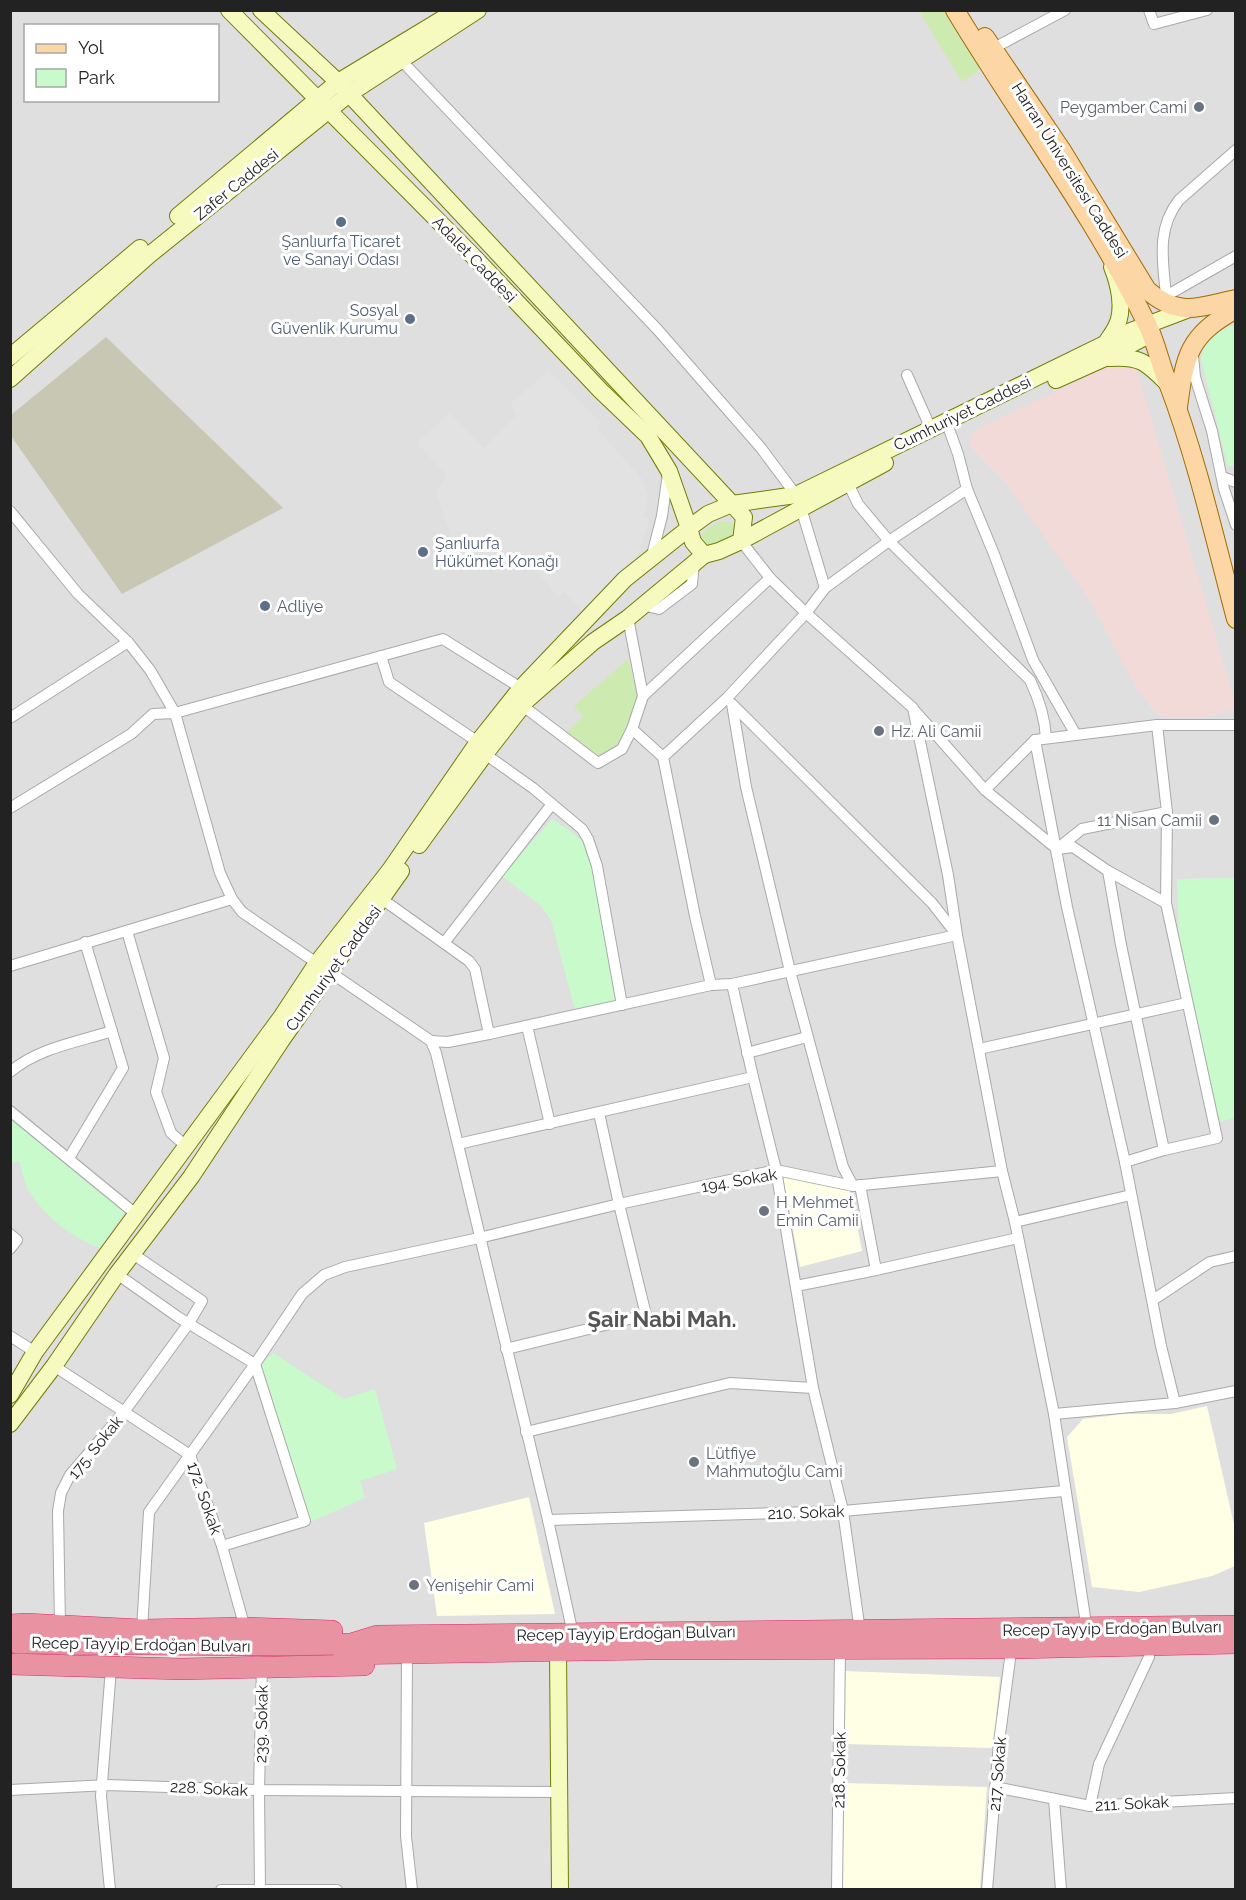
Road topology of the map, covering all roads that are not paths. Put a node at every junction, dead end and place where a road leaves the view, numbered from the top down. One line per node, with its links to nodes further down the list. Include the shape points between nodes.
1 (229, 10): 13 (main road, Adalet Caddesi)
2 (261, 10): 12 (main road, Adalet Caddesi)
3 (456, 10): 11 (main road, Zafer Caddesi)
4 (478, 10): 11 (main road, Zafer Caddesi)
5 (955, 10): 15 (main road, Harran Üniversitesi Caddesi)
6 (968, 10): 10 (main road, Harran Üniversitesi Caddesi)
7 (1065, 10): 10 (street)
8 (1149, 10): 9 (street, via 1154,24)
9 (1207, 10)
10 (992, 49): 18 (main road, Harran Üniversitesi Caddesi, via 1061,149 1142,284 1168,304)
11 (396, 55): 12 (main road, Zafer Caddesi); 35 (street, via 657,329 761,448)
12 (344, 88): 13 (main road, Zafer Caddesi); 36 (main road, Adalet Caddesi)
13 (323, 105): 23 (main road, Zafer Caddesi); 25 (main road, Zafer Caddesi); 30 (main road, Adalet Caddesi, via 648,436)
14 (1236, 150): 16 (street, via 1171,209 1161,248 1166,296)
15 (1097, 233): 20 (main road, Harran Üniversitesi Caddesi); 22 (main road, via 1117,278 1120,300 1119,318)
16 (1236, 256)
17 (1236, 299): 18 (main road)
18 (1189, 309): 20 (main road, Cumhuriyet Caddesi)
19 (1236, 309): 21 (main road, via 1215,321)
20 (1149, 329): 22 (main road, Cumhuriyet Caddesi); 26 (main road, Harran Üniversitesi Caddesi)
21 (1195, 341): 27 (main road, via 1184,367); 31 (street, via 1195,377)
22 (1105, 351): 26 (main road, via 1149,364); 28 (main road, Cumhuriyet Caddesi); 29 (main road, Cumhuriyet Caddesi)
23 (10, 357)
24 (907, 375): 28 (street)
25 (10, 379)
26 (1167, 383): 27 (main road, Harran Üniversitesi Caddesi)
27 (1178, 408): 48 (main road, Harran Üniversitesi Caddesi)
28 (932, 429): 35 (main road, Cumhuriyet Caddesi)
29 (949, 429): 33 (main road, Cumhuriyet Caddesi); 34 (street)
30 (669, 471): 39 (main road, Adalet Caddesi); 43 (street)
31 (1222, 477): 32 (street); 38 (street)
32 (1236, 482)
33 (848, 483): 35 (main road, Cumhuriyet Caddesi); 41 (street, via 858,504)
34 (967, 489): 41 (street); 62 (street, via 1033,660)
35 (798, 502): 36 (main road, Cumhuriyet Caddesi); 40 (main road, Cumhuriyet Caddesi); 45 (street)
36 (732, 504): 39 (main road, Cumhuriyet Caddesi); 40 (main road, via 744,517)
37 (10, 511): 49 (street, via 78,594)
38 (1236, 525)
39 (689, 528): 42 (main road, Adalet Caddesi); 43 (main road, Cumhuriyet Caddesi)
40 (741, 541): 42 (main road, Cumhuriyet Caddesi); 44 (street)
41 (889, 541): 45 (street); 63 (street, via 1030,680 1045,726)
42 (699, 559): 47 (main road, Cumhuriyet Caddesi)
43 (650, 561): 51 (main road, Cumhuriyet Caddesi, via 626,579)
44 (770, 578): 46 (street); 53 (street)
45 (825, 588): 46 (street)
46 (806, 613): 54 (street); 56 (street)
47 (628, 618): 52 (main road, Cumhuriyet Caddesi, via 593,642); 53 (street)
48 (1236, 619)
49 (128, 642): 57 (street); 58 (street)
50 (381, 656): 51 (street, via 443,639); 57 (street); 64 (street, via 389,682)
51 (521, 688): 52 (street); 64 (main road, Cumhuriyet Caddesi)
52 (540, 688): 55 (main road, Cumhuriyet Caddesi)
53 (643, 696): 61 (street)
54 (730, 702): 65 (street); 76 (street, via 932,903); 81 (street)
55 (523, 706): 61 (street, via 598,763 622,749); 64 (main road, Cumhuriyet Caddesi)
56 (913, 708): 66 (street); 76 (street)
57 (175, 713): 68 (street, via 153,714 131,734); 72 (street, via 220,873)
58 (10, 718)
59 (1157, 724): 60 (street); 62 (street); 69 (street)
60 (1236, 725)
61 (632, 729): 65 (street)
62 (1076, 735): 63 (street)
63 (1041, 739): 66 (street); 70 (street)
64 (482, 748): 67 (street); 73 (main road, Cumhuriyet Caddesi); 80 (main road, Cumhuriyet Caddesi, via 390,870)
65 (663, 757): 83 (street)
66 (985, 790): 70 (street)
67 (552, 804): 78 (street); 85 (street, via 588,839 597,866)
68 (10, 808)
69 (1167, 812): 70 (street, via 1082,829); 74 (street)
70 (1057, 849): 71 (street, via 1072,847); 87 (street)
71 (1108, 871): 74 (street); 86 (street)
72 (232, 899): 75 (street); 80 (street, via 242,912)
73 (382, 899): 78 (street); 80 (main road, Cumhuriyet Caddesi)
74 (1166, 903): 84 (street)
75 (127, 931): 77 (street); 101 (street, via 164,1058 156,1092 171,1133)
76 (957, 935): 81 (street); 93 (street)
77 (85, 942): 79 (street); 89 (street)
78 (444, 943): 90 (street, via 475,969)
79 (10, 966)
80 (323, 968): 92 (street); 101 (main road, Cumhuriyet Caddesi, via 282,1016); 116 (main road, Cumhuriyet Caddesi, via 281,1041 191,1178)
81 (790, 971): 82 (street); 91 (street)
82 (732, 984): 83 (street); 94 (street)
83 (711, 985): 85 (street)
84 (1187, 1003): 86 (street); 102 (street, via 1217,1138)
85 (622, 1005): 88 (street)
86 (1136, 1013): 87 (street); 102 (street)
87 (1092, 1024): 93 (street); 104 (street)
88 (527, 1026): 90 (street); 99 (street)
89 (112, 1031): 95 (street, via 38,1055); 103 (street, via 123,1068)
90 (489, 1034): 92 (street, via 448,1042)
91 (807, 1037): 94 (street); 107 (street, via 843,1167)
92 (430, 1041): 100 (street)
93 (979, 1049): 106 (street)
94 (747, 1053): 96 (street)
95 (10, 1072)
96 (753, 1077): 98 (street); 105 (street)
97 (10, 1112): 103 (street)
98 (599, 1113): 99 (street); 109 (street)
99 (550, 1124): 100 (street)
100 (458, 1144): 113 (street)
101 (187, 1147): 110 (main road, Cumhuriyet Caddesi)
102 (1164, 1150): 104 (street)
103 (69, 1158): 110 (street)
104 (1125, 1162): 108 (street)
105 (776, 1170): 107 (street, 194. Sokak); 109 (street, 194. Sokak); 120 (street)
106 (1002, 1171): 107 (street, 194. Sokak); 111 (street)
107 (857, 1185): 118 (street)
108 (1131, 1196): 111 (street); 121 (street)
109 (619, 1204): 113 (street, 194. Sokak); 124 (street, via 646,1315)
110 (137, 1215): 125 (main road, Cumhuriyet Caddesi)
111 (1015, 1222): 114 (street)
112 (10, 1234): 115 (street, via 17,1240)
113 (479, 1238): 124 (street); 126 (street, 194. Sokak, via 324,1275 302,1294)
114 (1018, 1238): 118 (street); 133 (street)
115 (10, 1249)
116 (133, 1254): 119 (main road, Cumhuriyet Caddesi); 122 (street, 175. Sokak, via 202,1301)
117 (1236, 1256): 121 (street, via 1210,1262)
118 (876, 1270): 120 (street)
119 (117, 1274): 122 (street); 127 (main road, Cumhuriyet Caddesi)
120 (796, 1286): 128 (street)
121 (1153, 1300): 131 (street)
122 (189, 1323): 126 (street); 132 (street, 175. Sokak)
123 (10, 1336): 125 (street)
124 (506, 1349): 135 (street)
125 (34, 1352): 130 (main road, Cumhuriyet Caddesi)
126 (255, 1364): 136 (street, 194. Sokak); 140 (street, via 304,1521)
127 (54, 1366): 132 (street, 172. Sokak); 134 (main road, Cumhuriyet Caddesi)
128 (813, 1388): 135 (street, via 730,1383); 138 (street)
129 (1236, 1391): 131 (street)
130 (10, 1395)
131 (1175, 1403): 133 (street)
132 (124, 1412): 136 (street, 172. Sokak); 143 (street, 175. Sokak, via 70,1475 61,1493)
133 (1054, 1414): 137 (street)
134 (10, 1424)
135 (526, 1432): 139 (street)
136 (190, 1455): 140 (street, 172. Sokak); 146 (street, 194. Sokak, via 149,1512)
137 (1064, 1491): 138 (street, 210. Sokak); 142 (street)
138 (843, 1511): 139 (street, 210. Sokak); 149 (street)
139 (548, 1520): 147 (street)
140 (222, 1546): 145 (street, 172. Sokak)
141 (1236, 1615): 142 (highway)
142 (1085, 1617): 149 (highway, via 909,1619)
143 (60, 1626): 146 (highway); 151 (highway)
144 (1236, 1626): 149 (highway, Recep Tayyip Erdoğan Bulvarı)
145 (245, 1628): 146 (highway); 148 (highway)
146 (142, 1629)
147 (573, 1634): 148 (highway, Recep Tayyip Erdoğan Bulvarı); 149 (highway, Recep Tayyip Erdoğan Bulvarı)
148 (377, 1636): 151 (highway, Recep Tayyip Erdoğan Bulvarı, via 351,1644)
149 (874, 1637): 150 (highway, Recep Tayyip Erdoğan Bulvarı); 152 (highway, Recep Tayyip Erdoğan Bulvarı); 157 (highway, via 907,1658)
150 (1236, 1643)
151 (15, 1645): 154 (highway, Recep Tayyip Erdoğan Bulvarı, via 260,1657); 159 (highway)
152 (840, 1650): 153 (highway, Recep Tayyip Erdoğan Bulvarı); 175 (street, 218. Sokak)
153 (558, 1651): 154 (highway, Recep Tayyip Erdoğan Bulvarı); 165 (main road)
154 (407, 1652): 158 (highway, via 390,1661 362,1666); 164 (street)
155 (1236, 1656): 156 (highway)
156 (1149, 1657): 157 (highway); 168 (street, via 1099,1764)
157 (1010, 1659): 161 (street, 217. Sokak)
158 (262, 1666): 159 (highway); 163 (street, 239. Sokak)
159 (111, 1668): 160 (street)
160 (102, 1786): 162 (street, 228. Sokak); 163 (street, 228. Sokak); 170 (street)
161 (995, 1787): 167 (street, 211. Sokak); 176 (street, 217. Sokak)
162 (10, 1790)
163 (259, 1790): 164 (street, 228. Sokak); 169 (street, 239. Sokak)
164 (407, 1791): 165 (street, 228. Sokak); 173 (street, via 406,1836)
165 (559, 1792): 174 (main road)
166 (1236, 1798): 168 (street, 211. Sokak)
167 (1054, 1800): 168 (street, 211. Sokak); 177 (street)
168 (1090, 1806)
169 (260, 1889): 171 (street); 172 (street)
170 (110, 1890)
171 (221, 1890)
172 (337, 1890)
173 (412, 1890)
174 (560, 1890)
175 (837, 1890)
176 (987, 1890)
177 (1061, 1890)

